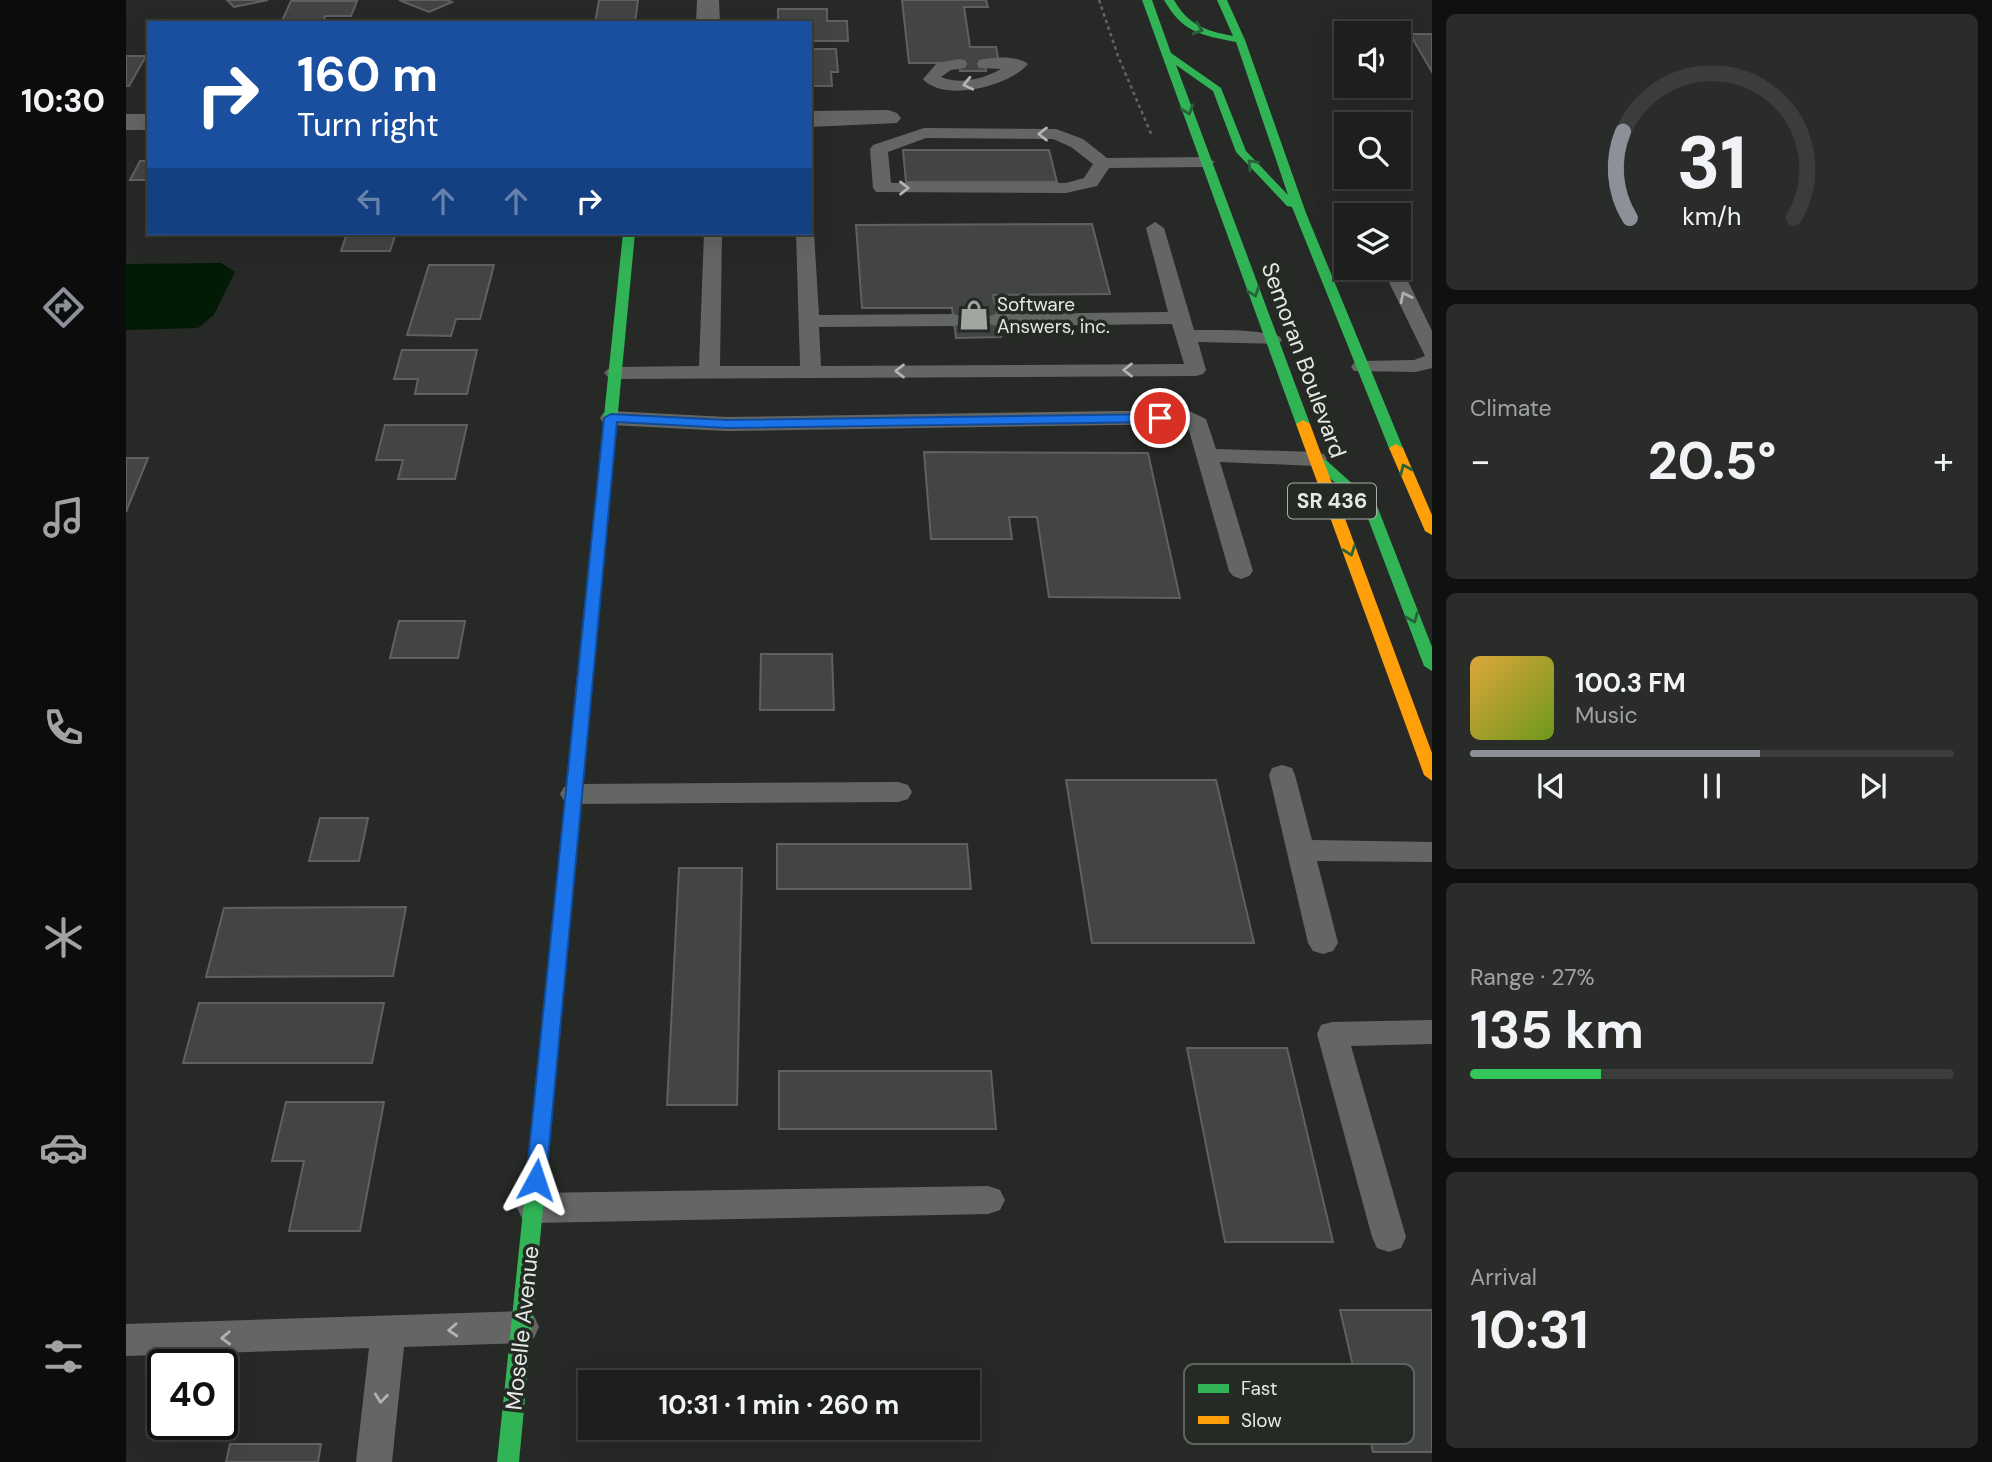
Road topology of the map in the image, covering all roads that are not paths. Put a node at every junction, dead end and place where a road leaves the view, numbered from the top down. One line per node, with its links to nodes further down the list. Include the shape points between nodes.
1 (708, 0): 5 (street)
2 (1147, 0): 7 (main road, Semoran Boulevard / SR 436)
3 (1168, 0): 6 (main road, one-way to 6, via 1183,24)
4 (1222, 0): 6 (main road, SR 436)
5 (708, 21)
6 (1240, 40): 16 (main road, SR 436)
7 (1168, 55): 15 (main road, Semoran Boulevard / SR 436, one-way to 15); 16 (main road, one-way to 7, via 1241,152 1217,90)
8 (959, 64): 9 (lane, one-way to 8, via 1026,60 1009,74 959,87 931,79 935,71)
9 (985, 64)
10 (888, 118): 11 (street)
11 (812, 119)
12 (126, 122): 13 (street)
13 (147, 122)
14 (1102, 163): 14 (lane, one-way to 14, via 1077,143 1056,134 924,133 879,149 882,188 1066,188 1091,182); 15 (lane)
15 (1206, 163): 28 (main road, Semoran Boulevard / SR 436, one-way to 28)
16 (1300, 213): 21 (main road, SR 436)
17 (1154, 228): 27 (lane)
18 (629, 235): 33 (main road, Moselle Avenue)
19 (713, 235): 34 (lane)
20 (805, 235): 26 (lane)
21 (1324, 267): 22 (lane); 31 (main road, SR 436)
22 (1334, 267)
23 (1397, 280): 29 (lane, one-way to 23)
24 (954, 320): 26 (lane)
25 (996, 320): 27 (lane)
26 (809, 321): 32 (lane)
27 (1183, 327): 28 (lane); 32 (lane, one-way to 32, via 1196,370)
28 (1272, 340): 37 (main road, Semoran Boulevard / SR 436)
29 (1432, 352)
30 (1432, 361): 31 (lane, via 1416,366)
31 (1360, 367): 38 (main road, SR 436, one-way to 31)
32 (811, 372): 34 (lane)
33 (615, 373): 34 (lane); 35 (main road, Moselle Avenue)
34 (709, 373)
35 (611, 418): 36 (lane, via 727,424 1187,417 1198,424); 45 (main road, Moselle Avenue)
36 (1205, 455): 37 (lane); 40 (lane)
37 (1316, 459): 41 (main road, one-way to 41, via 1370,506); 43 (main road, Semoran Boulevard / SR 436, one-way to 43)
38 (1426, 504): 39 (main road, SR 436)
39 (1432, 531)
40 (1241, 571)
41 (1432, 666)
42 (1282, 775): 46 (lane)
43 (1432, 775)
44 (898, 792): 45 (lane)
45 (574, 794): 51 (main road, Moselle Avenue)
46 (1300, 850): 47 (lane); 48 (lane)
47 (1432, 852)
48 (1323, 943)
49 (1432, 1032): 52 (lane, via 1332,1034)
50 (988, 1200): 51 (lane)
51 (534, 1208): 53 (main road, Moselle Avenue)
52 (1389, 1237)
53 (522, 1327): 54 (lane, one-way to 54); 57 (main road, Moselle Avenue)
54 (388, 1333): 55 (lane, one-way to 55); 56 (lane, one-way to 56)
55 (126, 1340)
56 (374, 1462)
57 (508, 1462)

